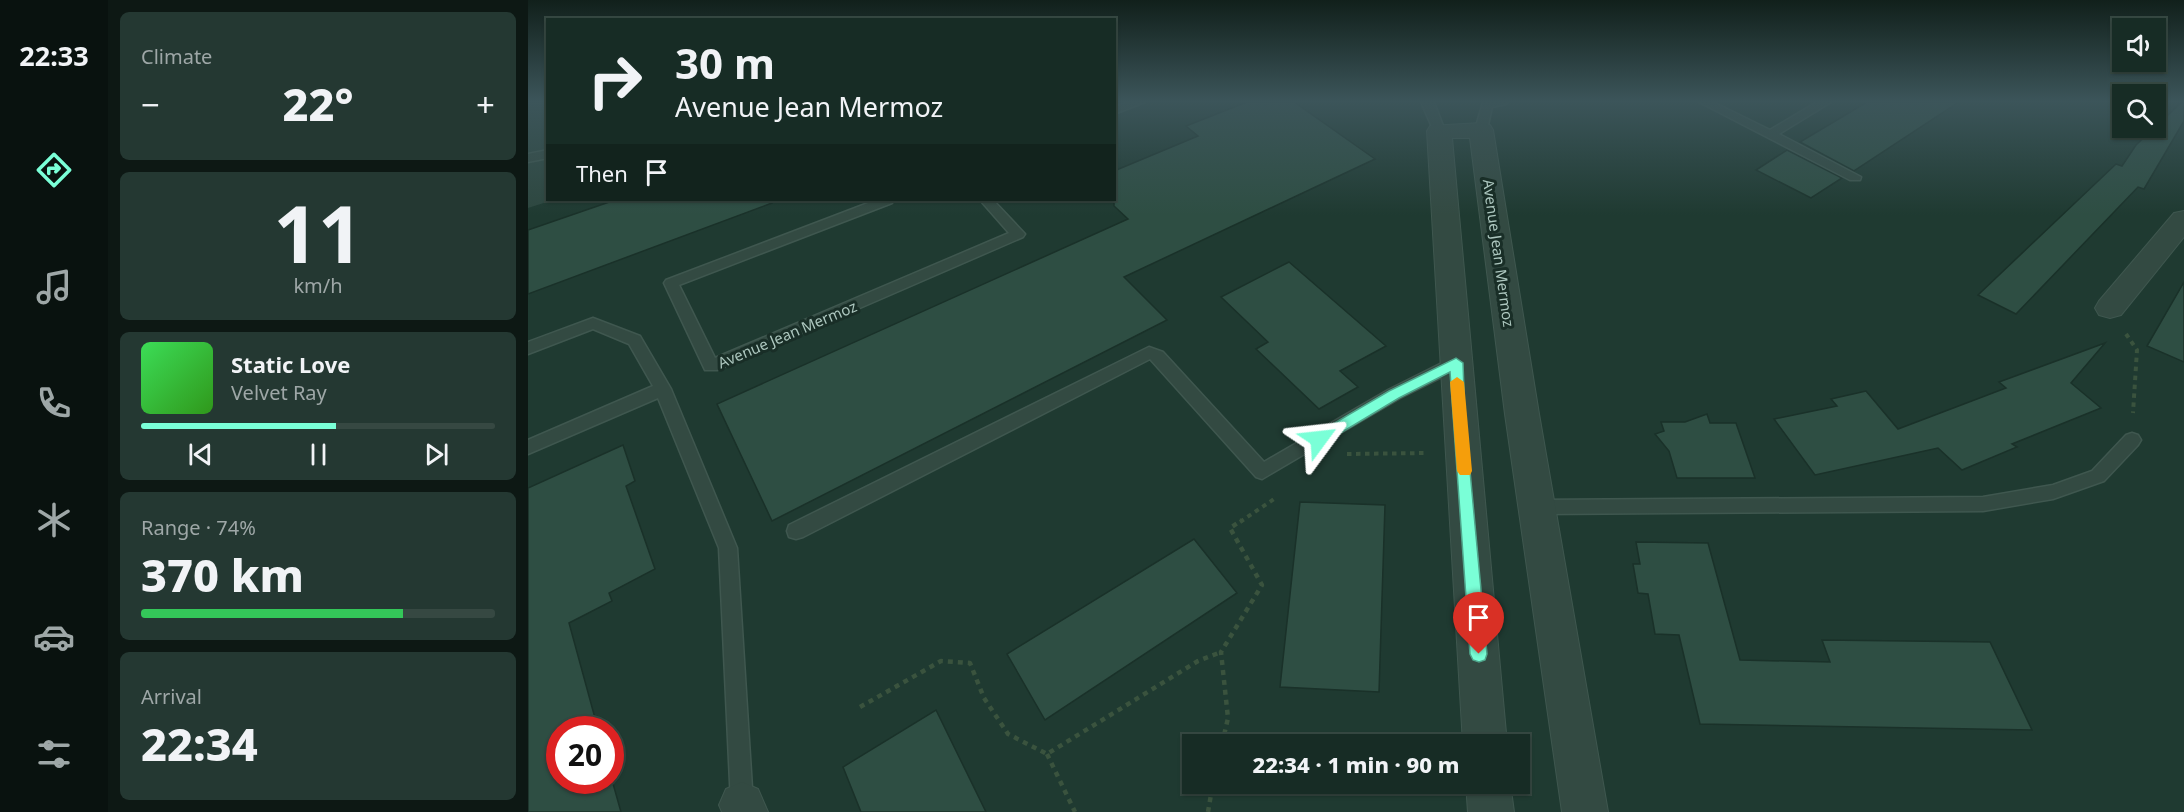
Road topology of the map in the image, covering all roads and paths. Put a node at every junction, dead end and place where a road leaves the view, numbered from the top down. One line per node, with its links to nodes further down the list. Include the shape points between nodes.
1 (1440, 140): 12 (street)
2 (1488, 140): 19 (street, Avenue Jean Mermoz, via 1522,414)
3 (1783, 140): 6 (lane)
4 (546, 154): 5 (lane)
5 (528, 158)
6 (1855, 177)
7 (884, 201): 8 (lane, Avenue Jean Mermoz, via 671,283 711,366 1018,234)
8 (987, 201)
9 (2183, 222): 10 (street)
10 (2110, 308): 14 (path, via 2137,350)
11 (528, 348): 13 (lane, via 593,322 635,340)
12 (1456, 363): 16 (street); 20 (lane, via 1394,394 1262,472 1157,356 1149,353)
13 (663, 389): 15 (lane); 27 (lane, via 728,548)
14 (2132, 440): 19 (lane, via 2098,476 2053,492 1983,504)
15 (528, 447)
16 (1463, 453): 17 (path); 24 (street)
17 (1343, 454)
18 (1286, 491): 21 (path, via 1230,528 1262,585)
19 (1538, 507): 30 (street, Avenue Jean Mermoz)
20 (796, 531)
21 (1221, 652): 23 (path, via 1228,718); 25 (path, via 1198,661)
22 (860, 707): 25 (path, via 941,661 970,663 984,698 1008,734)
23 (1224, 734)
24 (1484, 734)
25 (1047, 754): 28 (path)
26 (1211, 794): 29 (path)
27 (743, 808)
28 (1075, 812)
29 (1208, 812)
30 (1584, 812)

